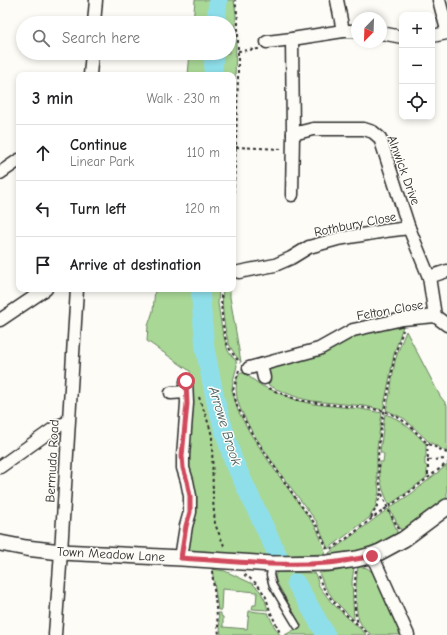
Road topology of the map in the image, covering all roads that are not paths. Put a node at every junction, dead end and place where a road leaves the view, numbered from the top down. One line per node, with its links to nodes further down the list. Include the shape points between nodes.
1 (96, 0): 4 (street)
2 (337, 0): 6 (street)
3 (439, 0): 5 (street)
4 (95, 16)
5 (447, 30)
6 (343, 31): 7 (street); 12 (street)
7 (351, 31)
8 (447, 33): 10 (street)
9 (387, 34): 11 (street)
10 (435, 35)
11 (399, 36)
12 (292, 39): 13 (street); 16 (street)
13 (267, 42)
14 (91, 60): 15 (street)
15 (90, 72)
16 (293, 134): 19 (street); 20 (street, Alnwick Drive, via 313,129 364,129 373,132 380,138)
17 (16, 162): 18 (street)
18 (0, 173)
19 (292, 195)
20 (409, 228): 22 (street, Rothbury Close, via 354,236 316,245 275,265); 23 (street, Alnwick Drive)
21 (447, 271): 23 (street)
22 (240, 272)
23 (429, 277): 26 (street, Alnwick Drive)
24 (42, 292): 27 (street)
25 (77, 292): 31 (street, Bermuda Road)
26 (436, 316): 28 (street); 29 (street, Felton Close, via 403,319 353,330 319,349 255,367)
27 (0, 320)
28 (447, 325)
29 (264, 382)
30 (170, 393): 37 (street, via 186,387 182,456 190,496 190,512)
31 (68, 422): 32 (street, via 56,427); 35 (street, Bermuda Road)
32 (0, 467)
33 (447, 507): 36 (street, Town Meadow Lane, via 404,539)
34 (0, 543): 35 (street, Town Meadow Lane)
35 (61, 552): 37 (street, Town Meadow Lane); 40 (street, Bermuda Road)
36 (372, 556): 38 (street, Town Meadow Lane, via 328,563); 41 (street)
37 (181, 558): 38 (street, Town Meadow Lane, via 211,560 229,556)
38 (272, 564): 39 (lane, via 270,575 273,586)
39 (297, 626)
40 (55, 635)
41 (408, 635)

